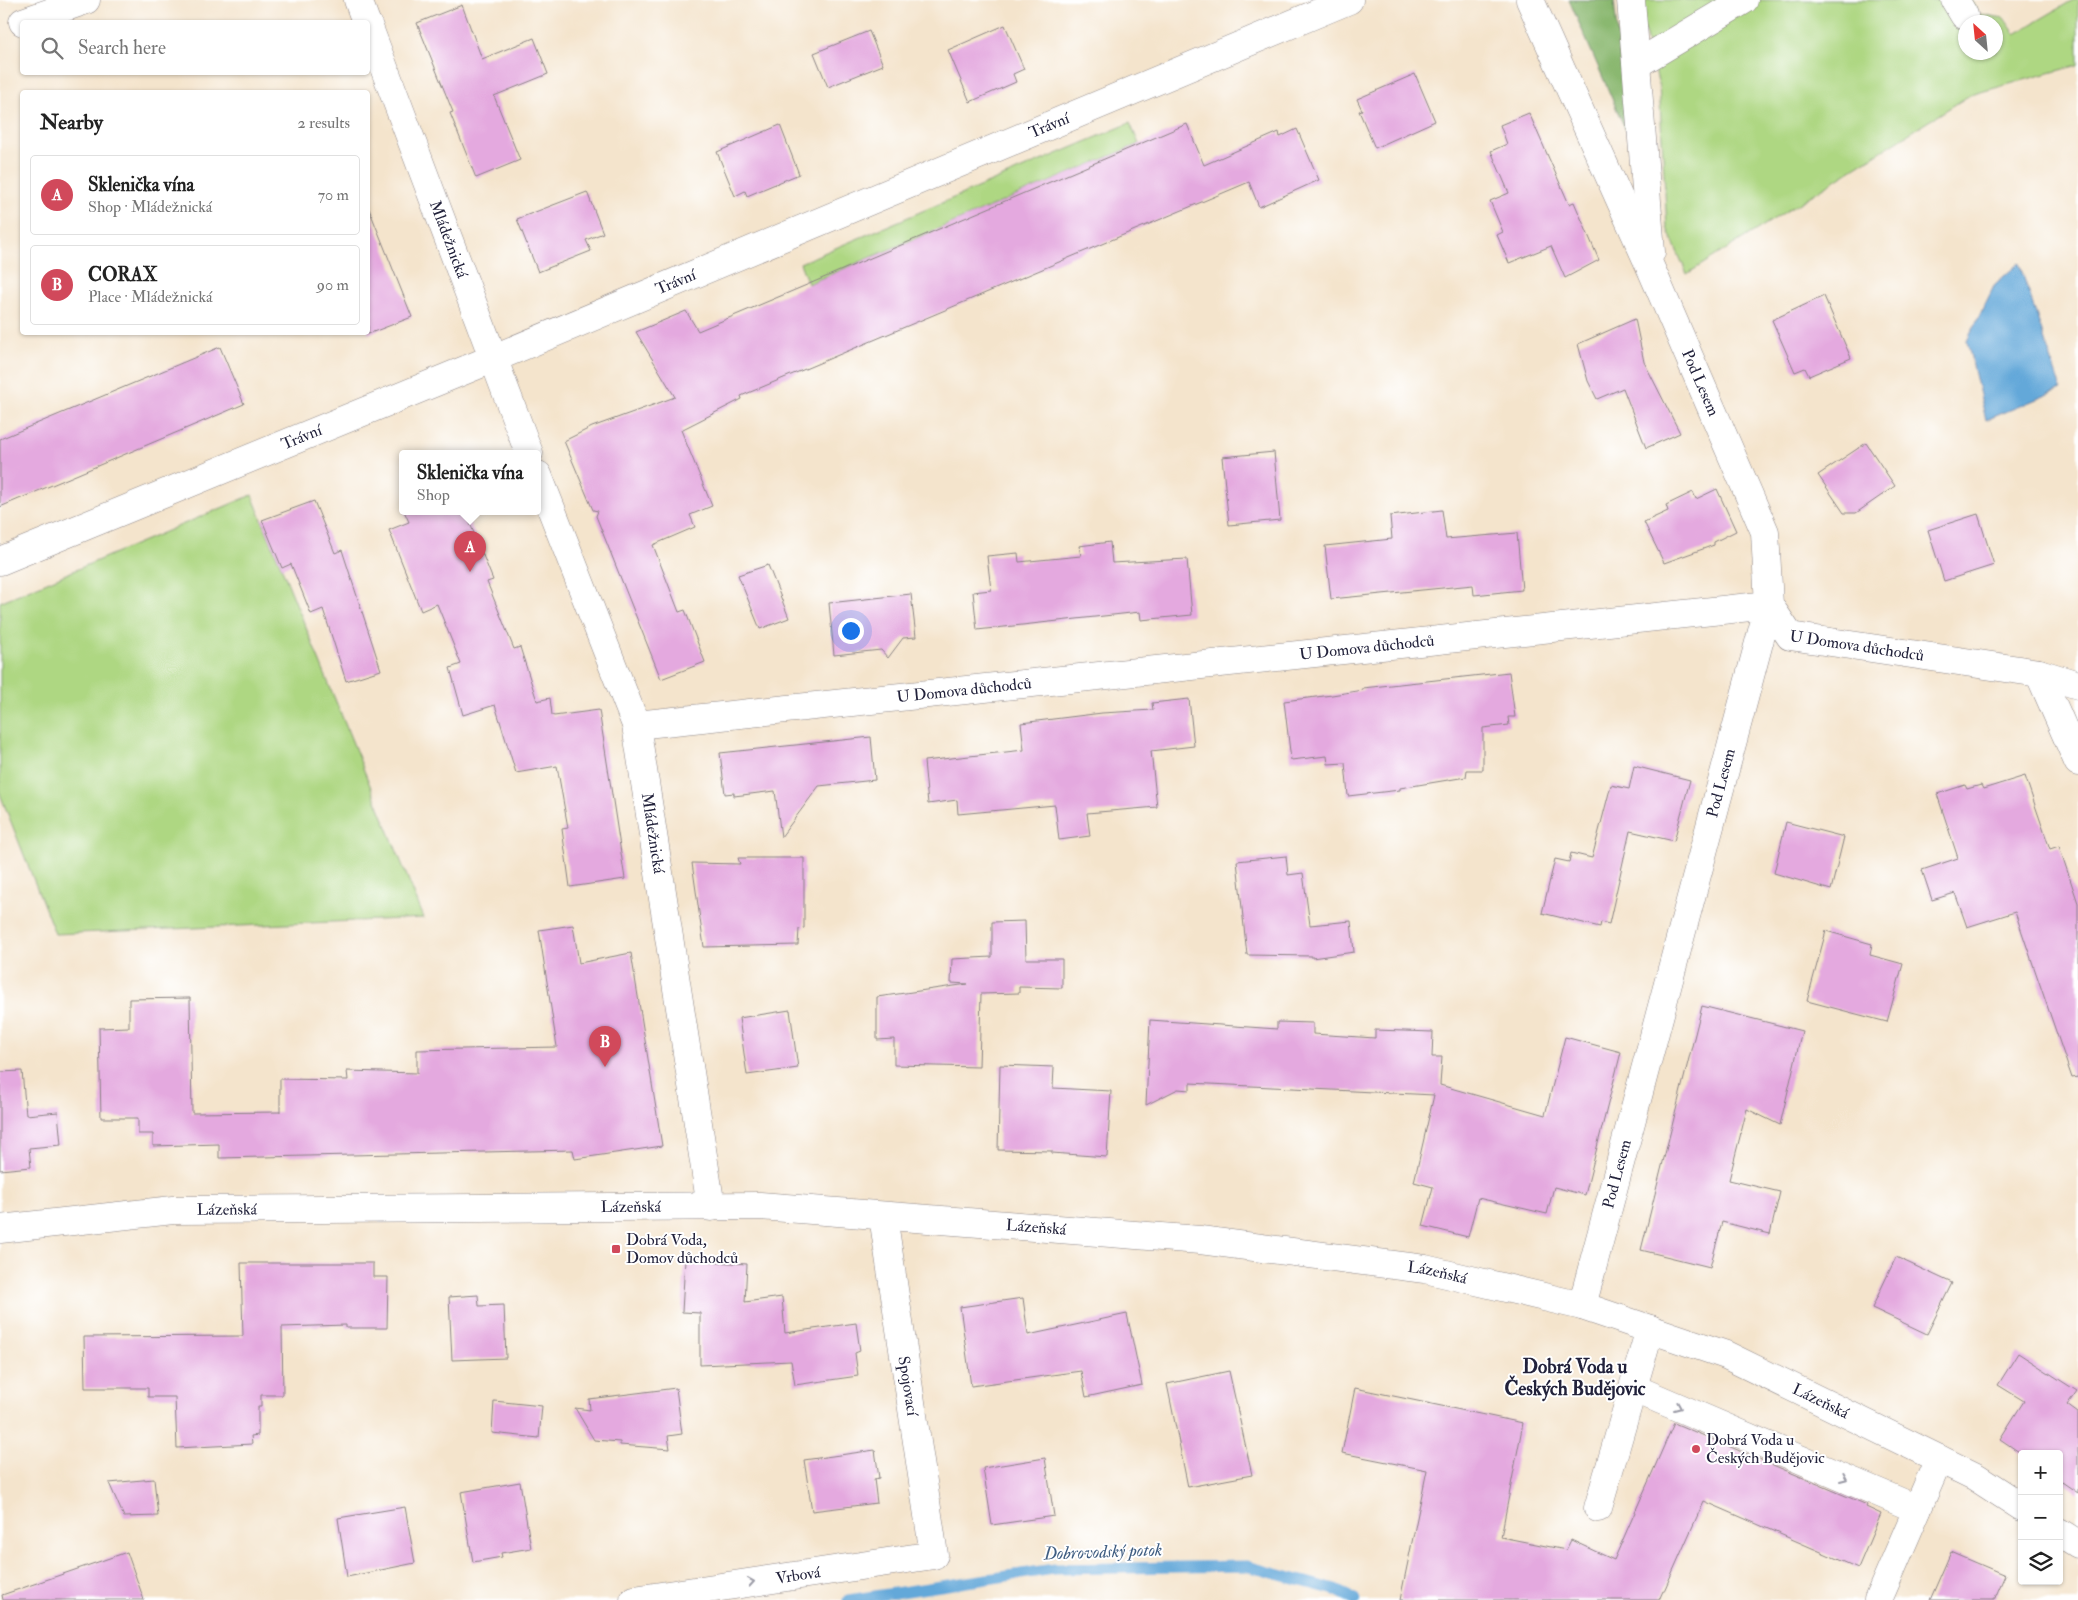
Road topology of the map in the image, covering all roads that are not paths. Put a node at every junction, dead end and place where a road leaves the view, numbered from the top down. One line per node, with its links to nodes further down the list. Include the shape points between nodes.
1 (86, 0): 7 (street)
2 (358, 0): 8 (street, Mládežnická)
3 (1349, 0): 14 (street, Trávní)
4 (1530, 0): 13 (street, Pod Lesem)
5 (1631, 0): 12 (street, Pod Lesem)
6 (1744, 0): 12 (street)
7 (31, 20)
8 (366, 20)
9 (20, 24): 10 (street)
10 (0, 31)
11 (370, 32): 14 (street, Mládežnická)
12 (1637, 64): 13 (street, Pod Lesem)
13 (1652, 271): 18 (street, Pod Lesem, via 1765,532)
14 (492, 359): 15 (street, Mládežnická); 17 (street, Trávní)
15 (528, 450)
16 (541, 483): 21 (street, Mládežnická)
17 (0, 561)
18 (1769, 605): 19 (street, U Domova důchodců, via 1790,636); 21 (street, U Domova důchodců); 26 (street, Pod Lesem)
19 (2039, 673): 20 (street, U Domova důchodců); 22 (street)
20 (2078, 685)
21 (636, 725): 23 (street, Mládežnická)
22 (2078, 762)
23 (711, 1206): 24 (street, Lázeňská, via 760,1206); 25 (street, Lázeňská, via 173,1210)
24 (882, 1216): 26 (street, Lázeňská, via 1200,1240 1425,1270); 35 (street, Spojovací)
25 (0, 1229)
26 (1582, 1306): 27 (street, Lázeňská)
27 (1650, 1330): 28 (street); 29 (street, Lázeňská, via 1726,1355)
28 (1633, 1388): 31 (street); 32 (street, one-way to 32)
29 (1939, 1459): 30 (street, Lázeňská, via 1976,1477); 32 (street)
30 (2018, 1504)
31 (1598, 1508)
32 (1917, 1509): 37 (street)
33 (2063, 1535): 34 (street)
34 (2078, 1544)
35 (934, 1555): 36 (street, Vrbová, one-way to 35)
36 (634, 1600)
37 (1878, 1600)

